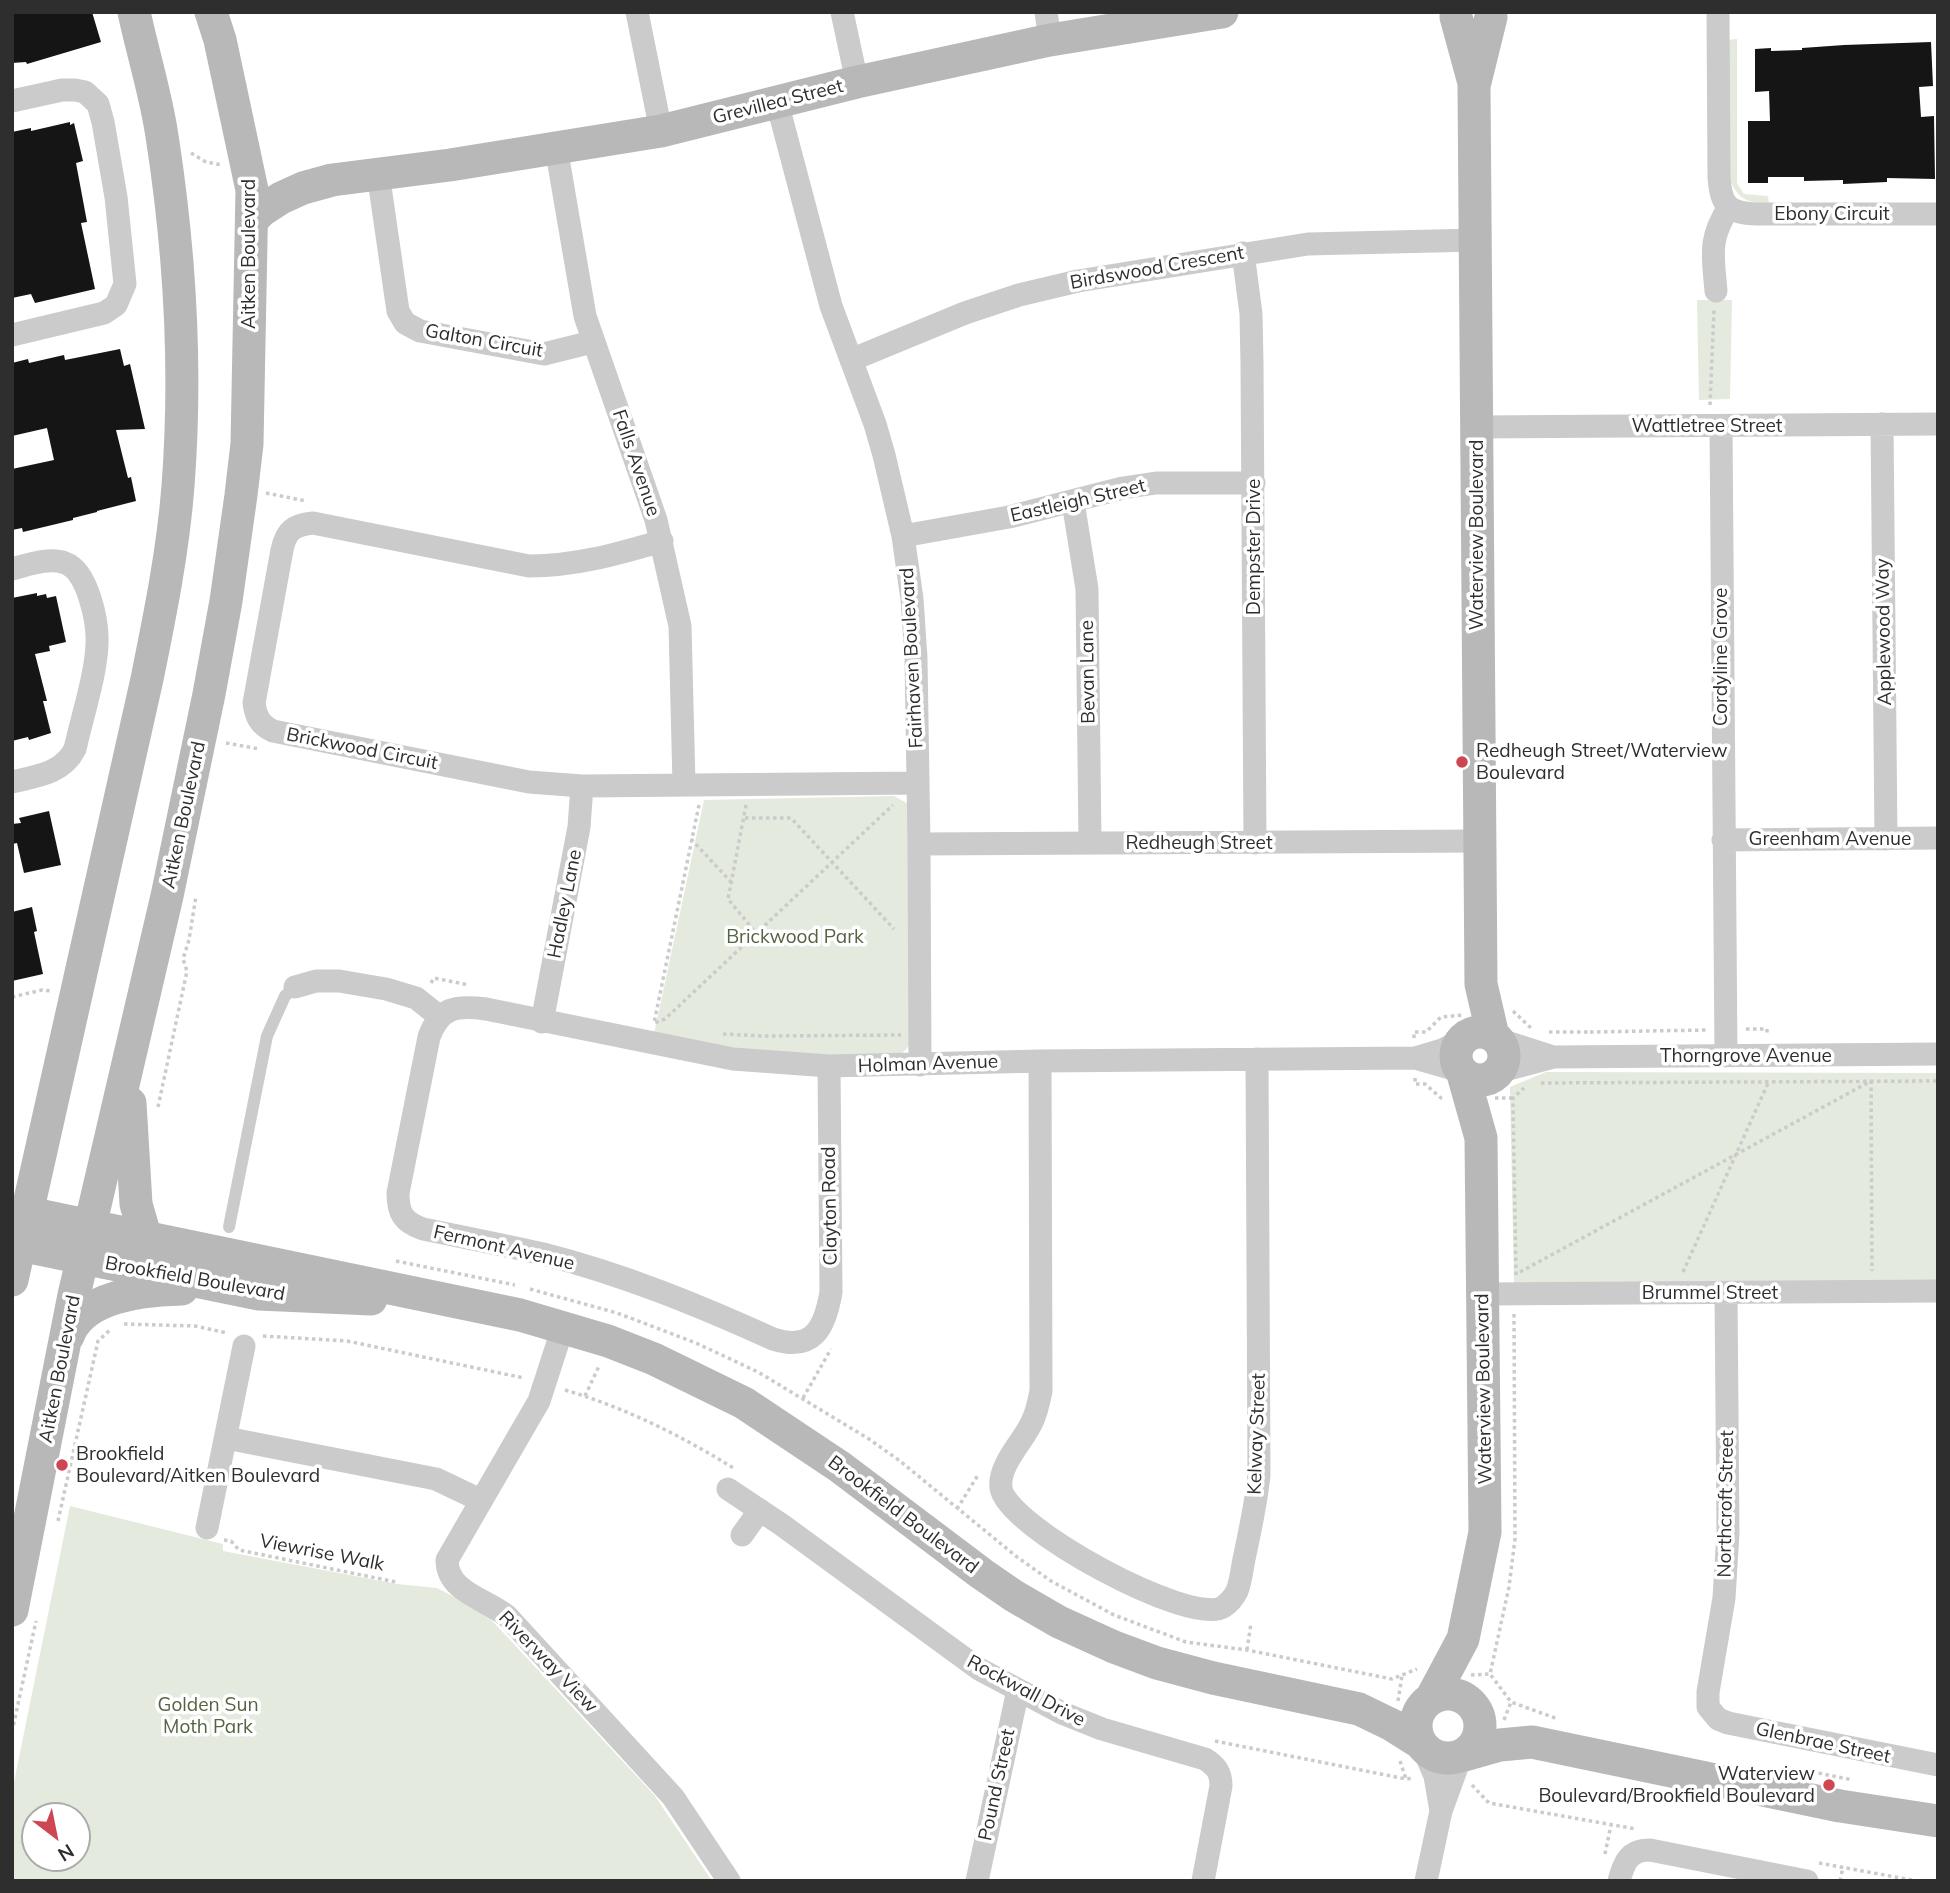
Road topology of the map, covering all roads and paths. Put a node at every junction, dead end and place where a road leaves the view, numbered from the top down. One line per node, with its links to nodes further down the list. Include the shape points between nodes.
1 (134, 12): 85 (street, via 162,134 175,232 183,395 178,487 150,667)
2 (211, 12): 16 (street, Aitken Boulevard)
3 (637, 12): 14 (street)
4 (842, 12): 10 (street)
5 (1222, 12): 9 (street, Grevillea Street)
6 (1718, 12): 19 (street, via 1719,177 1721,196)
7 (1452, 14): 8 (street, via 1477,24); 11 (street, Waterview Boulevard)
8 (1495, 14): 11 (street, Waterview Boulevard)
9 (1048, 26): 10 (street, Grevillea Street)
10 (857, 82): 13 (street, Grevillea Street)
11 (1474, 86): 22 (street, Waterview Boulevard)
12 (12, 101): 25 (street, via 75,90 97,104 116,197 125,284 116,305 104,313)
13 (777, 102): 14 (street, Grevillea Street); 27 (street, Fairhaven Boulevard, via 831,306)
14 (661, 131): 15 (street, Grevillea Street)
15 (556, 147): 17 (street, Grevillea Street); 26 (street, Falls Avenue)
16 (246, 153): 18 (street, via 261,168 283,175); 21 (street, Aitken Boulevard)
17 (378, 173): 18 (street, Grevillea Street); 26 (street, Galton Circuit, via 398,310 405,323 420,331 530,352 554,352)
18 (332, 180): 21 (street, via 281,198)
19 (1729, 207): 20 (street, Ebony Circuit, via 1742,214); 24 (street, via 1712,241)
20 (1938, 214)
21 (252, 220): 71 (street, Aitken Boulevard, via 247,444 226,601)
22 (1476, 240): 23 (street, Birdswood Crescent, via 1308,244); 32 (street, Waterview Boulevard)
23 (1243, 253): 27 (street, Birdswood Crescent, via 1018,295); 33 (street, Dempster Drive, via 1251,314)
24 (1716, 292): 28 (path)
25 (12, 335)
26 (592, 342): 38 (street, Falls Avenue)
27 (851, 360): 37 (street, Fairhaven Boulevard, via 875,424)
28 (1710, 405)
29 (1882, 424): 30 (street, Wattletree Street); 31 (street, Wattletree Street); 52 (street, Applewood Way)
30 (1938, 424)
31 (1721, 426): 32 (street, Wattletree Street); 53 (street, Cordyline Grove)
32 (1476, 427): 54 (street, Waterview Boulevard)
33 (1254, 482): 35 (street, Eastleigh Street, via 1156,483); 55 (street, Dempster Drive)
34 (306, 501): 36 (path, via 264,493)
35 (1073, 502): 37 (street, Eastleigh Street); 57 (street, Bevan Lane, via 1087,589)
36 (263, 503)
37 (903, 536): 43 (street, Fairhaven Boulevard, via 913,611)
38 (662, 541): 44 (street, Falls Avenue, via 680,626); 45 (street, Brickwood Circuit, via 588,562 529,566 313,523 294,527 285,538 254,703 266,728 529,782)
39 (12, 569): 42 (street, via 56,561 75,568 88,591 97,645 70,759 47,774)
40 (223, 742): 41 (path)
41 (262, 749)
42 (12, 782)
43 (918, 783): 44 (street, Brickwood Circuit); 56 (street, Fairhaven Boulevard)
44 (684, 784): 45 (street, Brickwood Circuit)
45 (582, 786): 67 (street, Hadley Lane, via 579,827)
46 (699, 805): 51 (path)
47 (746, 805): 49 (path)
48 (893, 805): 58 (path)
49 (745, 818): 58 (path, via 791,818); 59 (path)
50 (1938, 838): 52 (street, Greenham Avenue)
51 (691, 839): 59 (path); 62 (path, via 654,1023 665,1019)
52 (1886, 839): 53 (street, Greenham Avenue)
53 (1723, 840): 68 (street, Cordyline Grove)
54 (1480, 841): 55 (street, Redheugh Street); 72 (street, Waterview Boulevard)
55 (1255, 843): 57 (street, Redheugh Street)
56 (919, 844): 57 (street, Redheugh Street); 78 (street, Fairhaven Boulevard)
57 (1090, 844)
58 (833, 862): 61 (path); 62 (path)
59 (732, 883): 62 (path, via 729,899)
60 (196, 892): 83 (path, via 183,959 187,971)
61 (894, 929)
62 (756, 933)
63 (295, 987): 66 (street, via 339,981 386,989 416,998); 86 (lane, via 285,996 267,1036)
64 (56, 992): 65 (path, via 42,990)
65 (12, 997)
66 (443, 1014): 67 (street, Holman Avenue, via 466,1006); 103 (street, Fermont Avenue, via 429,1037 398,1193 403,1219 423,1229 543,1254 607,1273 787,1343)
67 (542, 1021): 79 (street, Holman Avenue, via 733,1059)
68 (1726, 1030): 69 (path); 73 (street, Cordyline Grove); 74 (path, via 1767,1029)
69 (1590, 1032)
70 (1938, 1054): 74 (street, Thorngrove Avenue)
71 (130, 1055): 87 (street, via 136,1204); 88 (street, Aitken Boulevard)
72 (1479, 1056): 75 (street, Thorngrove Avenue); 75 (street, Thorngrove Avenue); 76 (street, Holman Avenue); 100 (street, Waterview Boulevard)
73 (1726, 1056): 74 (street, Thorngrove Avenue); 75 (street, Thorngrove Avenue)
74 (1767, 1056): 80 (path)
75 (1554, 1057)
76 (1257, 1059): 77 (street, Holman Avenue); 77 (street, Kelway Street, via 1259,1475 1237,1590 1226,1605 1213,1610 1178,1602 1094,1567 1023,1516 1002,1494 1003,1473 1032,1423 1041,1391)
77 (1040, 1061): 78 (street, Holman Avenue)
78 (920, 1065): 79 (street, Holman Avenue)
79 (829, 1066): 103 (street, Clayton Road, via 831,1292 828,1313)
80 (1769, 1081): 81 (path); 84 (path); 96 (path, via 1532,1084 1518,1092 1513,1098)
81 (1871, 1081): 82 (path); 84 (path); 91 (path, via 1872,1271)
82 (1938, 1081)
83 (156, 1114)
84 (1734, 1156): 95 (path); 96 (path)
85 (28, 1213): 88 (street, Brookfield Boulevard); 89 (street)
86 (229, 1227)
87 (146, 1239): 88 (street, Brookfield Boulevard); 101 (street, Brookfield Boulevard)
88 (86, 1242): 89 (street, Brookfield Boulevard); 97 (street, Brookfield Boulevard); 106 (street, Aitken Boulevard)
89 (20, 1245): 94 (street)
90 (385, 1258): 108 (path, via 617,1313 708,1348)
91 (1863, 1271)
92 (1696, 1273): 95 (path)
93 (1530, 1274): 96 (path)
94 (12, 1280)
95 (1682, 1283): 96 (street, Brummel Street); 99 (street, Brummel Street)
96 (1516, 1284): 100 (street, Brummel Street); 122 (path, via 1515,1539 1509,1587)
97 (230, 1288): 101 (street, Brookfield Boulevard, via 308,1298); 106 (street, via 166,1289 100,1303 80,1316)
98 (1938, 1291): 99 (street, Brummel Street)
99 (1726, 1293): 126 (street, Northcroft Street, via 1728,1533 1724,1598 1708,1692)
100 (1483, 1294): 122 (street, Waterview Boulevard, via 1485,1532)
101 (454, 1301): 102 (street, Brookfield Boulevard)
102 (564, 1327): 107 (street, Riverway View); 124 (street, Brookfield Boulevard, via 654,1359 744,1403 818,1451 982,1574 1059,1622 1157,1663)
103 (809, 1338)
104 (244, 1339): 107 (path, via 346,1340); 109 (street); 115 (path, via 195,1326 118,1324 98,1341)
105 (833, 1346): 108 (path)
106 (64, 1347): 119 (street, Aitken Boulevard)
107 (546, 1384): 111 (path, via 667,1430); 112 (street, Riverway View)
108 (803, 1398): 113 (path, via 890,1454)
109 (226, 1438): 112 (street, via 436,1479); 116 (street)
110 (978, 1475): 113 (path)
111 (734, 1480): 114 (street, Rockwall Drive)
112 (480, 1500): 140 (street, Riverway View, via 447,1560 450,1576 461,1589 507,1616 679,1805)
113 (957, 1509): 121 (path, via 1051,1581 1114,1615 1186,1642)
114 (760, 1510): 117 (street); 123 (street, Rockwall Drive, via 947,1647)
115 (57, 1527)
116 (213, 1533): 118 (path, Viewrise Walk, via 239,1550)
117 (742, 1535)
118 (396, 1582)
119 (26, 1610): 128 (path)
120 (1251, 1623): 121 (path)
121 (1247, 1650): 122 (path, via 1392,1679 1426,1664)
122 (1452, 1685): 124 (street, Brookfield Boulevard); 125 (street, Brookfield Boulevard, via 1450,1694 1469,1701); 127 (path); 131 (street, via 1420,1711 1416,1732)
123 (1018, 1690): 141 (street, Pound Street); 142 (street, Rockwall Drive, via 1102,1729 1213,1765 1221,1786)
124 (1359, 1709): 131 (street, Brookfield Boulevard)
125 (1476, 1710): 130 (street); 133 (street, via 1480,1731 1472,1748)
126 (1711, 1712): 132 (street, Glenbrae Street, via 1728,1723)
127 (1567, 1722)
128 (12, 1732)
129 (1208, 1739): 133 (path, via 1406,1779)
130 (1532, 1742): 133 (street, via 1500,1745); 136 (street, via 1840,1807)
131 (1421, 1744): 133 (street, Brookfield Boulevard, via 1430,1753 1450,1759)
132 (1938, 1765)
133 (1454, 1766): 137 (path, via 1489,1803); 143 (street)
134 (1798, 1769): 135 (path)
135 (1862, 1781)
136 (1938, 1821)
137 (1636, 1829)
138 (1843, 1867): 139 (path); 145 (path); 146 (path)
139 (1812, 1871): 144 (street, via 1640,1850 1625,1861)
140 (729, 1881)
141 (977, 1881)
142 (1203, 1881)
143 (1426, 1881)
144 (1619, 1881)
145 (1840, 1881)
146 (1917, 1881)

